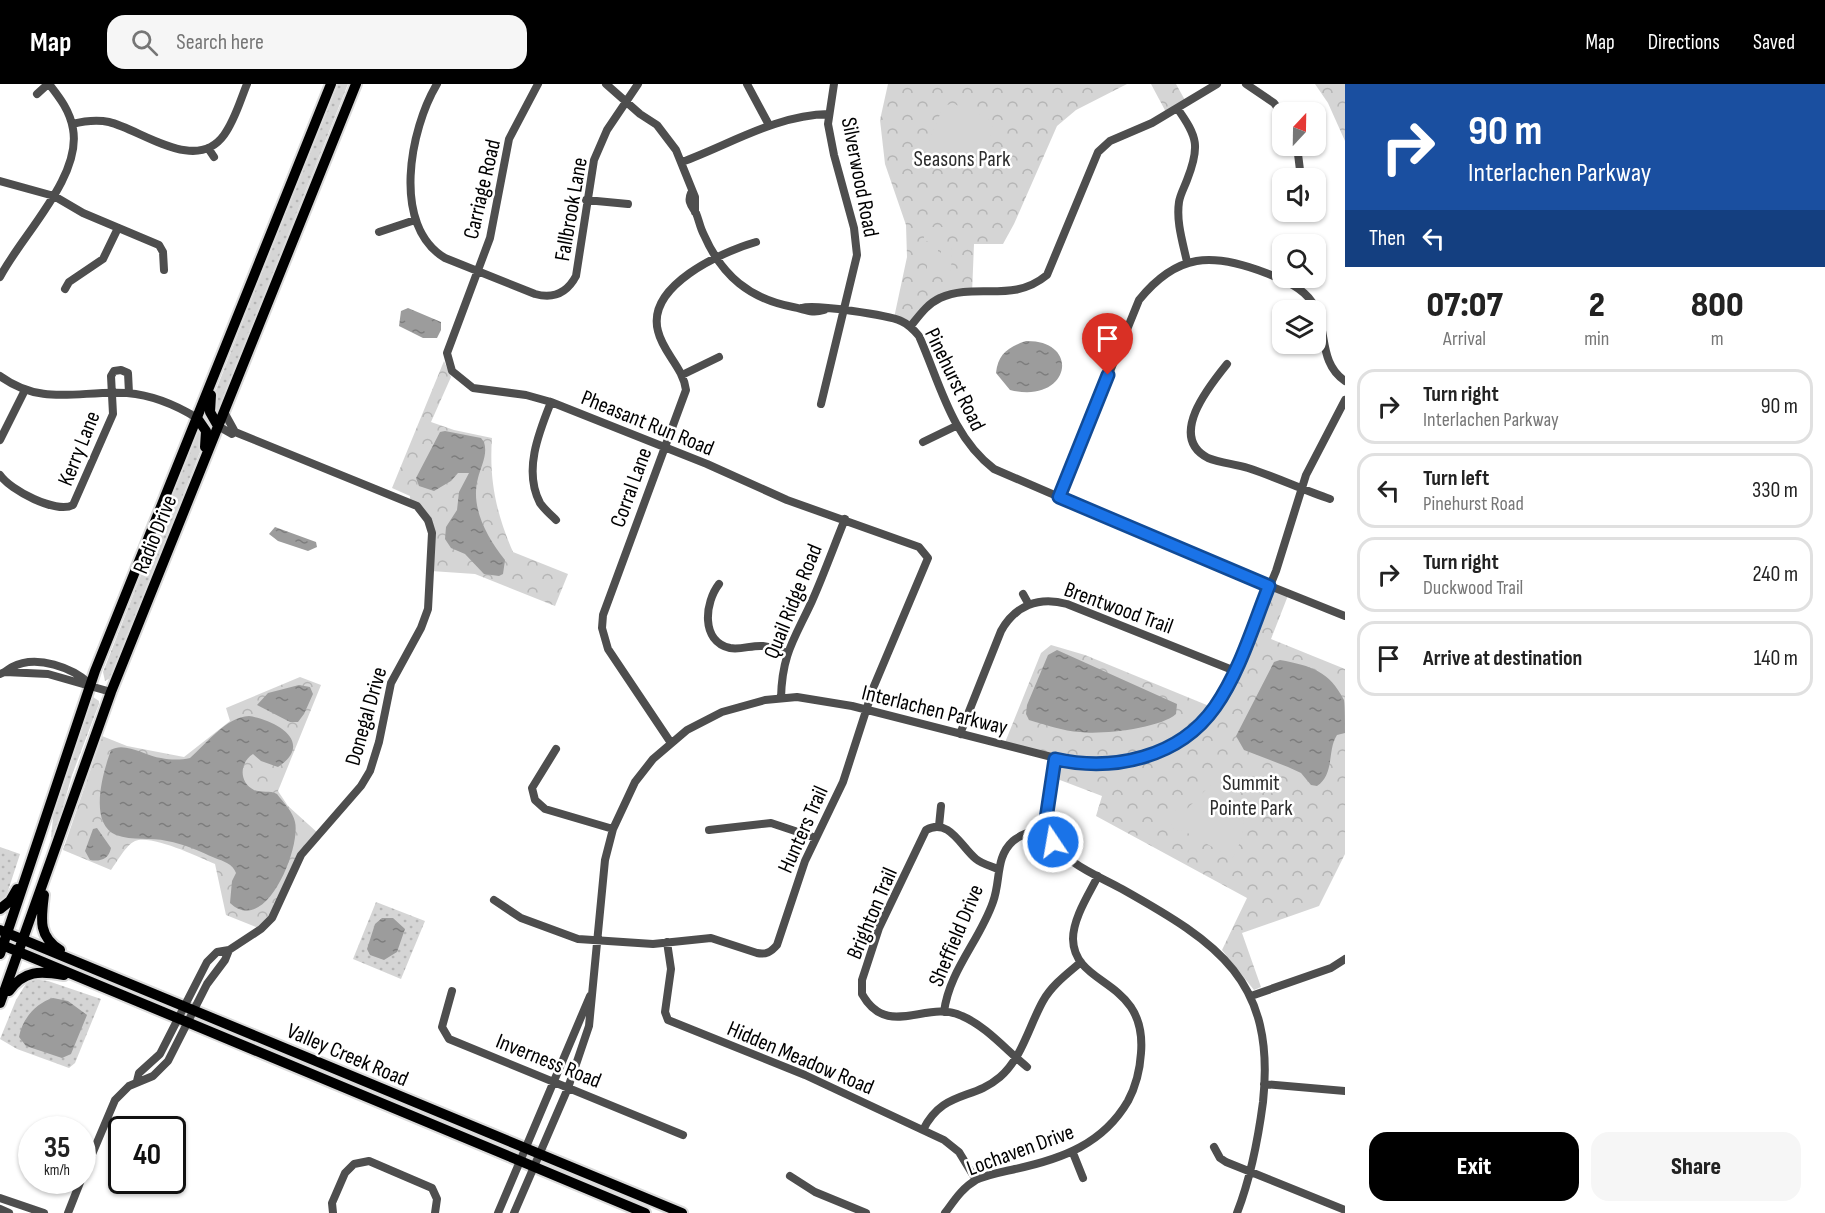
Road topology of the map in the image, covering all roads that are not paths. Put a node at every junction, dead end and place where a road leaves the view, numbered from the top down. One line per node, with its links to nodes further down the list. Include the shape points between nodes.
1 (49, 84): 13 (street); 18 (street)
2 (247, 84): 20 (street, via 225,134)
3 (331, 84): 41 (main road, Radio Drive)
4 (356, 84): 51 (main road, Radio Drive)
5 (437, 84): 27 (street, via 416,137 411,193)
6 (537, 84): 34 (street, Carriage Road, via 509,139 494,223)
7 (606, 84): 14 (street, Pinehurst Road)
8 (638, 84): 14 (street, Fallbrook Lane)
9 (747, 84): 19 (street)
10 (834, 84): 17 (street, Silverwood Road)
11 (1217, 84): 16 (street)
12 (1246, 84): 15 (street)
13 (37, 94)
14 (626, 102): 22 (street, Pinehurst Road, via 662,132); 25 (street, Fallbrook Lane, via 599,146)
15 (1273, 102)
16 (1177, 108): 32 (street, via 1196,143 1196,156 1179,200 1178,217); 38 (street, via 1110,141 1098,152 1047,275 1026,290 940,298)
17 (829, 114): 19 (street, via 800,116); 37 (street, Silverwood Road, via 834,155 854,228 857,255)
18 (72, 124): 20 (street, via 103,121 175,148); 24 (street, via 73,148)
19 (769, 125): 22 (street)
20 (208, 148): 21 (street)
21 (214, 157)
22 (682, 162): 31 (street, Pinehurst Road, via 691,208)
23 (0, 181): 24 (street)
24 (54, 196): 28 (street); 35 (street)
25 (586, 200): 26 (street); 34 (street, Fallbrook Lane, via 578,270 566,290 541,296)
26 (628, 204)
27 (415, 220): 29 (street); 34 (street, Fallbrook Lane, via 436,252)
28 (118, 228): 33 (street, via 159,245); 36 (street, via 103,259 69,282)
29 (379, 232)
30 (756, 242): 31 (street)
31 (716, 258): 37 (street, Pinehurst Road, via 747,291 768,301); 42 (street, via 679,282 659,303 658,331)
32 (1187, 262): 44 (street, via 1228,260 1295,286 1316,309 1328,363); 62 (street, via 1155,281 1139,300)
33 (165, 270)
34 (478, 272): 49 (street, Pheasant Run Road, via 449,344 452,371 473,388)
35 (0, 275)
36 (65, 289)
37 (845, 311): 38 (street, Pinehurst Road, via 891,317); 50 (street, Silverwood Road)
38 (910, 327): 54 (street, Pinehurst Road, via 919,336)
39 (718, 357): 42 (street)
40 (1227, 364): 61 (street, via 1195,414 1191,431 1197,448 1210,459 1246,467)
41 (217, 368): 52 (main road, Radio Drive); 53 (main road, via 209,409)
42 (682, 375): 58 (street, Corral Lane, via 684,396)
43 (0, 376): 45 (street)
44 (1345, 381)
45 (25, 390): 46 (street, via 56,396); 56 (street)
46 (113, 392): 47 (street); 47 (street, via 111,376 121,370 128,373); 59 (street, Kerry Lane, via 113,414 73,505 55,506 15,490)
47 (129, 393): 52 (street, via 151,397)
48 (1345, 400): 61 (street, Interlachen Parkway)
49 (551, 402): 58 (street, Pheasant Run Road); 65 (street, via 533,462 540,502)
50 (821, 404)
51 (224, 412): 53 (main road, Radio Drive); 55 (street)
52 (197, 418): 60 (main road, via 207,435); 75 (main road, Radio Drive)
53 (219, 426): 55 (street, Donegal Drive); 60 (main road, Radio Drive)
54 (956, 426): 57 (street); 62 (street, Pinehurst Road, via 973,450 994,469)
55 (235, 432): 109 (street, Donegal Drive, via 420,509 428,520 433,540 428,609 422,628 391,682 370,771 301,855 272,918 229,950)
56 (0, 440)
57 (924, 442)
58 (663, 447): 64 (street, Pheasant Run Road, via 787,500); 80 (street, Corral Lane, via 646,502 605,602 602,628 608,649)
59 (0, 475)
60 (198, 476): 76 (main road, Radio Drive)
61 (1301, 488): 63 (street); 68 (street, Interlachen Parkway)
62 (1059, 497): 68 (street, Pinehurst Road)
63 (1330, 499)
64 (845, 519): 66 (street, Pheasant Run Road, via 919,547); 72 (street, Quail Ridge Road)
65 (556, 520)
66 (927, 555): 78 (street, Hunters Trail)
67 (719, 584): 72 (street, via 707,610 716,639 729,648 763,646)
68 (1269, 586): 71 (street, Pinehurst Road); 73 (street, Interlachen Parkway)
69 (1023, 594): 70 (street)
70 (1028, 603): 73 (street, Brentwood Trail, via 1067,604); 79 (street, Brentwood Trail, via 1001,632)
71 (1345, 616)
72 (786, 653): 77 (street, Quail Ridge Road)
73 (1235, 671): 82 (street, Interlachen Parkway, via 1214,709 1191,732 1168,746 1125,762 1089,764)
74 (3, 673): 75 (street, via 18,665 43,663 79,674)
75 (90, 684): 76 (street); 89 (main road, Radio Drive)
76 (111, 692): 91 (main road, Radio Drive)
77 (781, 698): 78 (street, Interlachen Parkway, via 812,698); 80 (street, Interlachen Parkway, via 722,712)
78 (867, 710): 79 (street, Interlachen Parkway); 88 (street, Hunters Trail, via 843,782)
79 (960, 734): 82 (street, Interlachen Parkway)
80 (671, 743): 86 (street, Interlachen Parkway, via 635,782)
81 (556, 749): 86 (street, via 532,788 535,800 545,809)
82 (1055, 759): 85 (street)
83 (941, 806): 84 (street)
84 (939, 826): 90 (street, via 980,862); 110 (street, Brighton Trail, via 926,830 902,886 884,915 859,995 877,1013 886,1016)
85 (1047, 826): 90 (street, Sheffield Drive, via 1013,841); 92 (street, via 1064,855)
86 (613, 829): 97 (street, Interlachen Parkway, via 605,860)
87 (709, 830): 88 (street, via 771,823)
88 (816, 838): 98 (street, Hunters Trail, via 772,951 757,953 711,938)
89 (29, 867): 94 (main road, via 12,898); 95 (main road, Radio Drive)
90 (998, 869): 110 (street, Sheffield Drive, via 994,900 950,985)
91 (46, 874): 96 (main road, Radio Drive); 103 (main road, via 43,932 52,944)
92 (1098, 876): 102 (street, via 1074,929 1074,947); 107 (street, via 1195,932 1232,968)
93 (494, 900): 97 (street, Hunters Trail, via 530,923 566,937)
94 (0, 909)
95 (4, 931): 96 (main road, Valley Creek Road); 99 (main road, Radio Drive)
96 (24, 940): 100 (main road, Radio Drive); 103 (main road, Valley Creek Road)
97 (598, 942): 98 (street, Hunters Trail); 106 (street, Interlachen Parkway)
98 (668, 942): 118 (street, Hidden Meadow Road, via 668,1020 805,1075)
99 (1, 948): 100 (main road, Valley Creek Road)
100 (19, 952): 104 (main road, Valley Creek Road); 108 (main road, Radio Drive)
101 (1345, 959): 107 (street)
102 (1081, 962): 112 (street, via 1044,999); 123 (street, Lochaven Drive, via 1130,1004 1139,1020 1142,1039 1130,1098 1103,1132)
103 (80, 963): 109 (main road, Valley Creek Road)
104 (79, 977): 108 (main road, via 32,972 16,981); 111 (main road, Valley Creek Road)
105 (452, 991): 114 (street, Inverness Road, via 442,1027 446,1036)
106 (592, 992): 114 (street, Interlachen Parkway); 116 (street, Interlachen Parkway, via 589,1026)
107 (1251, 996): 115 (street, via 1264,1037)
108 (0, 1003)
109 (189, 1009): 111 (street, Donegal Drive); 122 (main road, Valley Creek Road)
110 (945, 1012): 112 (street, Brighton Trail, via 970,1021)
111 (182, 1020): 120 (street, Donegal Drive, via 164,1067 145,1080 136,1081 115,1100); 125 (main road, Valley Creek Road)
112 (1016, 1058): 113 (street, Brighton Trail); 118 (street, via 992,1082 934,1111)
113 (1027, 1067)
114 (555, 1082): 116 (street, Inverness Road); 122 (street, Interlachen Parkway)
115 (1264, 1084): 117 (street); 127 (street)
116 (568, 1088): 119 (street, Inverness Road); 124 (street, Interlachen Parkway)
117 (1345, 1091)
118 (923, 1130): 130 (street, Hidden Meadow Road, via 952,1145)
119 (683, 1135)
120 (96, 1145)
121 (1214, 1147): 127 (street, via 1220,1158)
122 (526, 1149): 124 (main road, Valley Creek Road); 125 (street, Interlachen Parkway)
123 (1073, 1153): 129 (street); 130 (street, Lochaven Drive)
124 (539, 1155): 126 (street, Interlachen Parkway); 143 (main road, Valley Creek Road)
125 (521, 1162): 126 (main road, Valley Creek Road); 140 (street, Interlachen Parkway)
126 (534, 1167): 141 (street, Interlachen Parkway); 142 (main road, Valley Creek Road)
127 (1250, 1172): 134 (street); 146 (street)
128 (790, 1176): 144 (street, via 810,1190)
129 (1083, 1178)
130 (976, 1180): 145 (street, Lochaven Drive)
131 (76, 1194): 137 (street, Donegal Drive)
132 (0, 1198): 136 (street)
133 (0, 1209): 135 (street)
134 (1345, 1210)
135 (9, 1213)
136 (44, 1213)
137 (68, 1213)
138 (333, 1213): 139 (street, via 332,1203 345,1173 354,1164 369,1161 432,1188 437,1198)
139 (435, 1213)
140 (498, 1213)
141 (514, 1213)
142 (645, 1213)
143 (682, 1213)
144 (866, 1213)
145 (945, 1213)
146 (1238, 1213)

